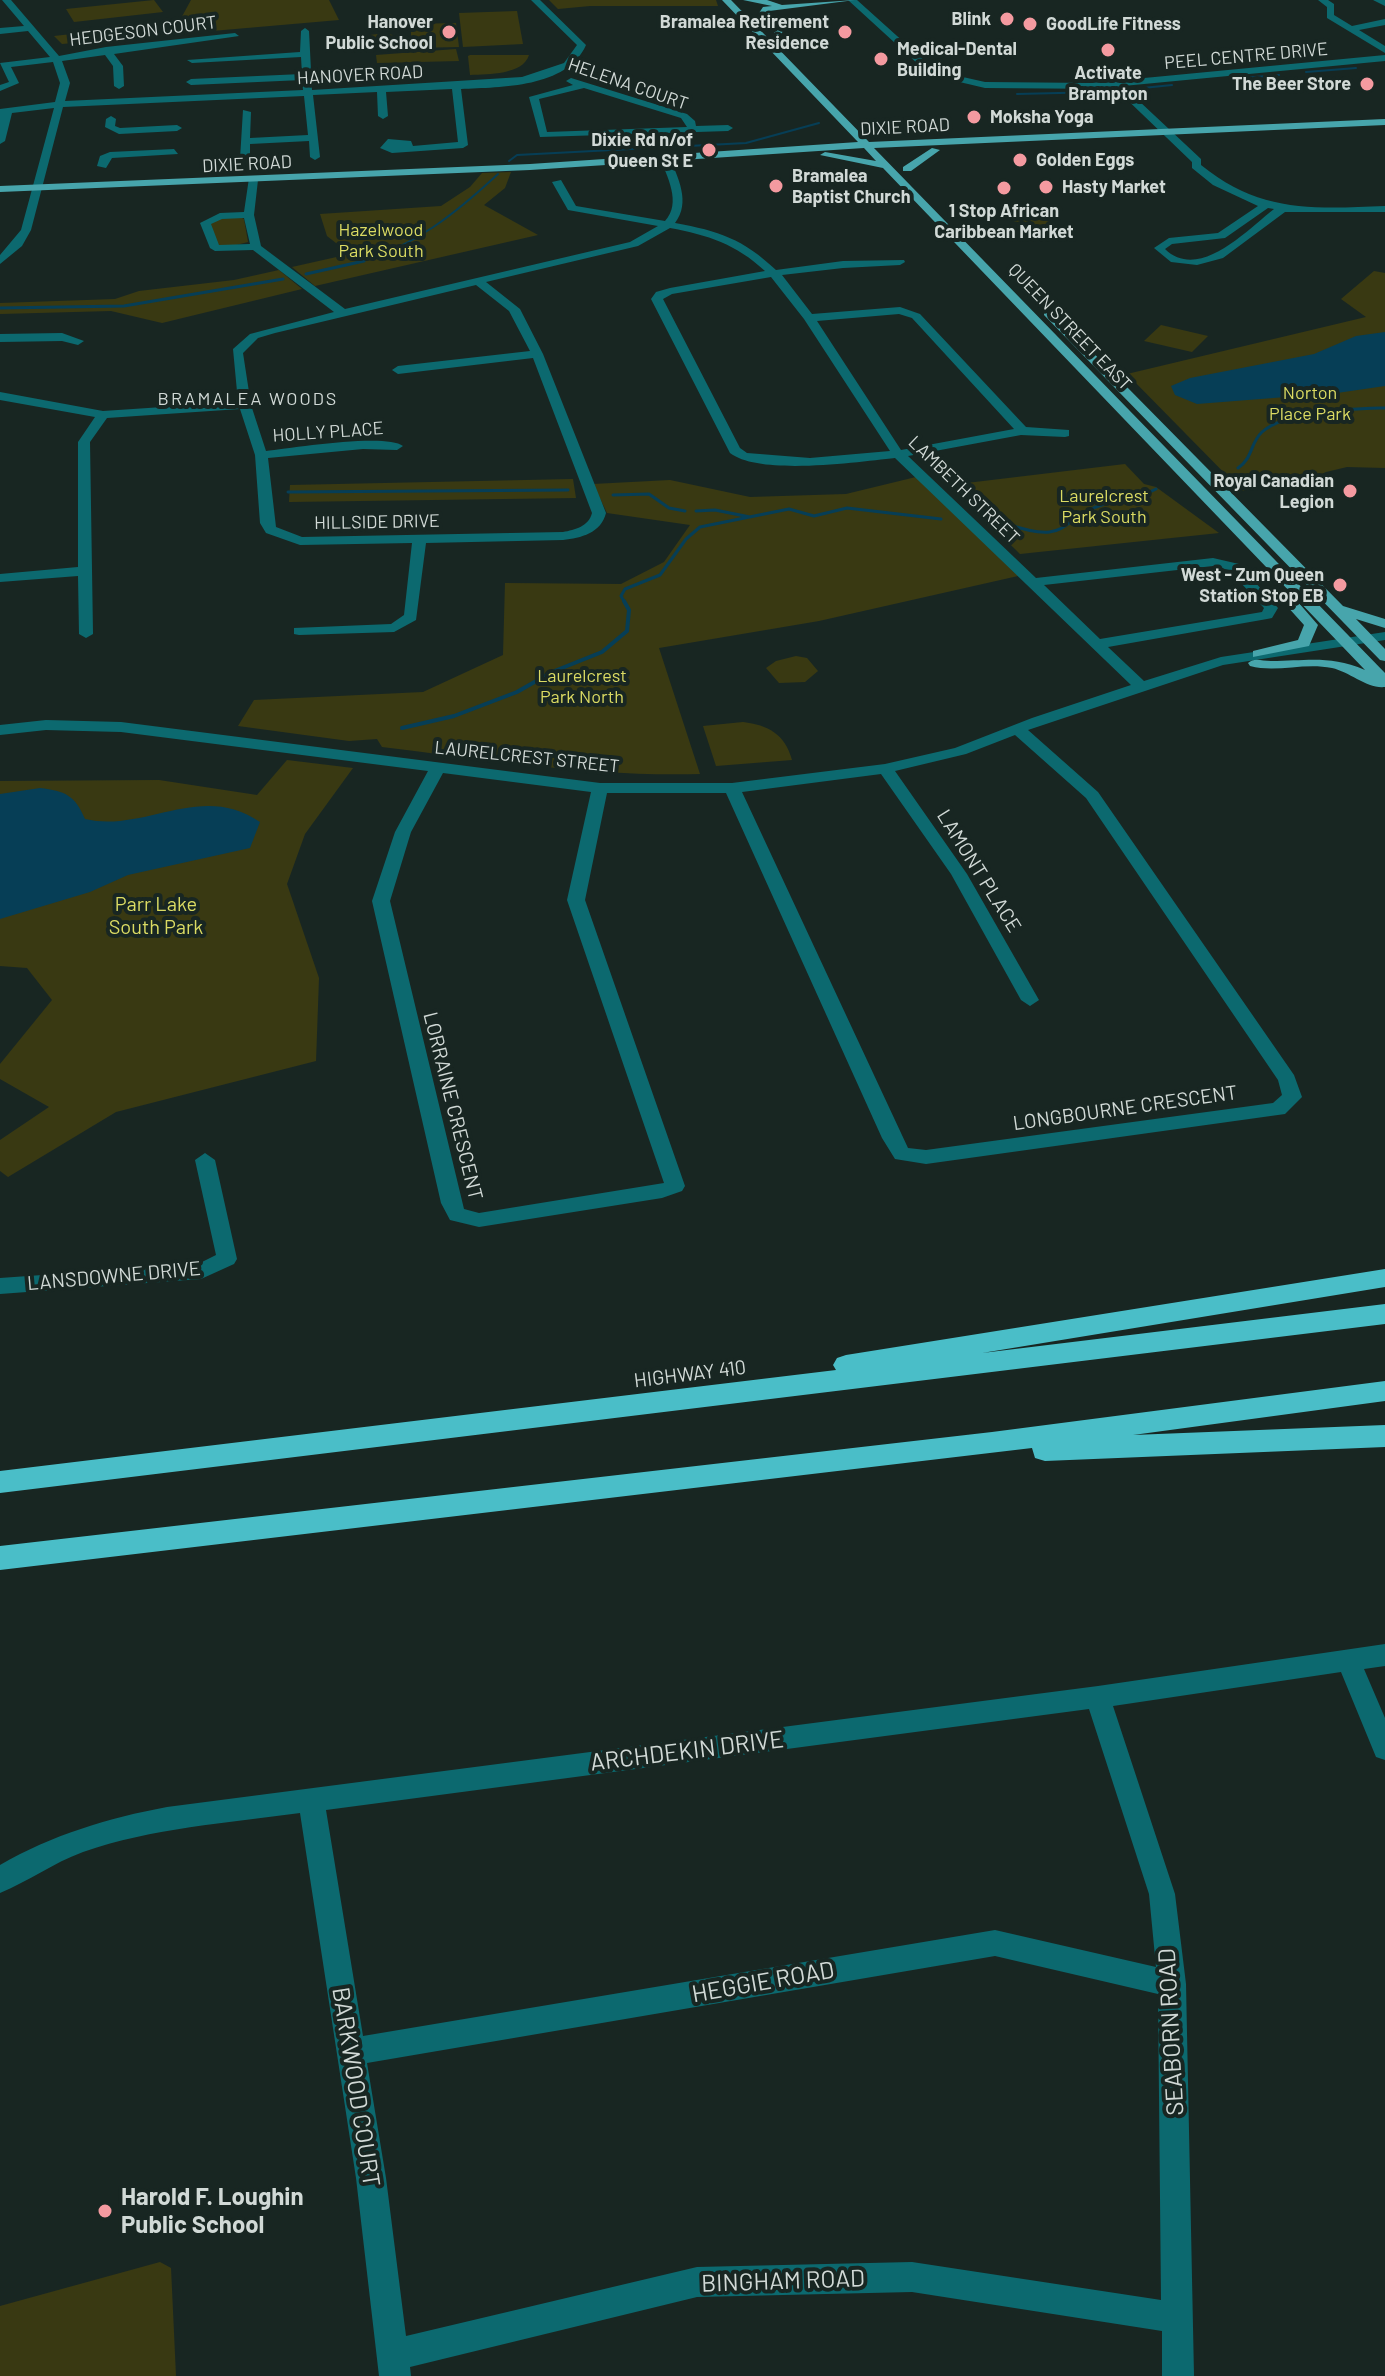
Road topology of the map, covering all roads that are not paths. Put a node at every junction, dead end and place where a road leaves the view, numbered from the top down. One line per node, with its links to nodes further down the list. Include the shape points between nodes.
1 (535, 0): 24 (street, HANOVER ROAD, via 582,45 576,59)
2 (726, 0): 46 (main road, QUEEN STREET EAST)
3 (746, 0): 4 (main road); 15 (main road)
4 (826, 0)
5 (851, 0): 15 (main road, via 764,10 780,30); 27 (street, PEEL CENTRE DRIVE, via 942,77 989,86)
6 (1322, 0): 12 (street, PEEL CENTRE DRIVE, via 1331,6 1330,16)
7 (1377, 0): 9 (street)
8 (5, 3): 11 (street)
9 (1385, 3)
10 (1385, 23): 12 (street)
11 (28, 28): 13 (street); 20 (street)
12 (1352, 29): 18 (street, PEEL CENTRE DRIVE)
13 (0, 31)
14 (305, 31): 19 (street)
15 (778, 35): 34 (main road)
16 (235, 36): 17 (street, HEDGESON COURT)
17 (106, 50): 20 (street, HEDGESON COURT); 29 (street, via 118,66)
18 (1385, 50)
19 (304, 54): 22 (street); 25 (street)
20 (55, 57): 23 (street, HEDGESON COURT); 36 (street, via 64,76)
21 (1385, 58): 27 (street, PEEL CENTRE DRIVE)
22 (192, 60)
23 (2, 65): 31 (street, via 14,83)
24 (548, 74): 28 (street, HELENA COURT); 30 (street, HANOVER ROAD)
25 (304, 77): 26 (street); 33 (street)
26 (191, 82)
27 (1111, 84): 48 (street)
28 (584, 85): 45 (street, HELENA COURT, via 684,116); 45 (street, via 534,97 543,135)
29 (119, 86)
30 (456, 86): 32 (street, HANOVER ROAD); 54 (street, via 463,145)
31 (0, 88)
32 (381, 90): 33 (street, HANOVER ROAD); 39 (street)
33 (308, 93): 35 (street, HANOVER ROAD); 50 (street)
34 (836, 97)
35 (179, 99): 36 (street, HANOVER ROAD); 42 (street)
36 (60, 104): 37 (street, HANOVER ROAD); 65 (street)
37 (4, 111): 49 (street)
38 (246, 112): 51 (street)
39 (383, 116)
40 (111, 119): 42 (street, via 110,127 119,131)
41 (1385, 122): 48 (main road, DIXIE ROAD)
42 (177, 128): 59 (street, via 174,157 110,155)
43 (728, 128): 45 (street)
44 (1385, 128): 48 (main road, DIXIE ROAD)
45 (691, 129)
46 (853, 130): 52 (main road, QUEEN STREET EAST); 55 (main road)
47 (888, 133): 53 (main road)
48 (1165, 135): 53 (main road, DIXIE ROAD); 68 (street, via 1186,162 1223,190)
49 (0, 138)
50 (313, 138): 51 (street); 56 (street)
51 (247, 141): 57 (street)
52 (878, 146): 53 (main road, DIXIE ROAD); 55 (main road, DIXIE ROAD); 60 (main road, QUEEN STREET EAST); 61 (main road, QUEEN STREET EAST)
53 (938, 146): 61 (main road)
54 (408, 148)
55 (823, 151): 58 (main road, DIXIE ROAD); 60 (main road)
56 (315, 157)
57 (245, 159)
58 (665, 159): 62 (main road, DIXIE ROAD); 73 (street, via 680,204)
59 (102, 166)
60 (887, 166): 83 (main road, QUEEN STREET EAST)
61 (907, 169): 63 (main road, QUEEN STREET EAST)
62 (253, 180): 65 (main road, DIXIE ROAD); 71 (street)
63 (918, 181)
64 (557, 182): 73 (street, LAMBETH STREET, via 572,208)
65 (38, 190): 66 (main road, DIXIE ROAD); 77 (street, via 23,236)
66 (0, 192)
67 (941, 204): 72 (main road)
68 (1266, 205): 69 (street); 74 (street)
69 (1283, 208): 70 (street); 75 (street)
70 (1385, 209)
71 (249, 215): 76 (street); 76 (street, via 220,216 205,223 215,248)
72 (960, 224)
73 (670, 226): 79 (street, LAMBETH STREET, via 731,240); 80 (street, HILLSIDE DRIVE, via 634,244)
74 (1233, 230): 75 (street); 75 (street, via 1208,239 1169,241 1159,248 1164,256 1200,261)
75 (1247, 233)
76 (256, 247): 82 (street)
77 (0, 261)
78 (900, 262): 79 (street)
79 (776, 274): 84 (street, LAMBETH STREET); 96 (street, via 670,291 657,299 735,450 758,460 810,462)
80 (479, 282): 82 (street, HILLSIDE DRIVE); 88 (street, HILLSIDE DRIVE, via 514,309)
81 (1043, 308): 85 (main road, QUEEN STREET EAST)
82 (343, 313): 91 (street, HILLSIDE DRIVE, via 271,330 243,343 237,352)
83 (1030, 315): 85 (main road, via 1020,298 1055,328); 99 (main road, QUEEN STREET EAST)
84 (809, 318): 93 (street, via 900,310 916,316); 96 (street, LAMBETH STREET)
85 (1065, 330): 103 (main road, QUEEN STREET EAST)
86 (0, 338): 87 (street)
87 (78, 341)
88 (537, 354): 89 (street); 98 (street, HILLSIDE DRIVE, via 599,513 597,521 579,534 563,536)
89 (398, 370)
90 (0, 396): 92 (street)
91 (245, 405): 92 (street); 97 (street, HILLSIDE DRIVE)
92 (103, 415): 100 (street, via 84,442)
93 (1021, 431): 94 (street); 96 (street)
94 (1065, 433)
95 (397, 446): 97 (street, HOLLY PLACE)
96 (898, 454): 102 (street, LAMBETH STREET)
97 (261, 455): 98 (street, HILLSIDE DRIVE, via 267,523 284,537)
98 (419, 540): 105 (street, via 411,617 405,624)
99 (1266, 558): 108 (main road, QUEEN STREET EAST); 110 (main road, via 1258,568 1311,630 1300,646)
100 (86, 571): 101 (street); 106 (street)
101 (0, 578)
102 (1036, 584): 107 (street, LAMBETH STREET); 107 (street, via 1213,562 1234,567 1271,608 1267,615)
103 (1333, 604): 104 (main road); 109 (main road, QUEEN STREET EAST)
104 (1385, 624)
105 (299, 631)
106 (86, 634)
107 (1097, 644): 112 (street, LAMBETH STREET)
108 (1350, 646): 109 (street, LAURELCREST STREET); 110 (street, LAURELCREST STREET); 111 (main road, QUEEN STREET EAST)
109 (1380, 646)
110 (1256, 659): 112 (street, LAURELCREST STREET); 113 (main road, via 1269,667 1321,663 1361,672)
111 (1385, 682)
112 (1142, 687): 114 (street, LAURELCREST STREET)
113 (1385, 688)
114 (1017, 729): 117 (street, LAURELCREST STREET, via 960,751); 119 (street, LONGBOURNE CRESCENT, via 1092,795 1145,872 1287,1079 1292,1097 1278,1109 926,1157 902,1154)
115 (0, 730): 116 (street, LAURELCREST STREET, via 121,727)
116 (438, 768): 118 (street, LAURELCREST STREET); 118 (street, LORRAINE CRESCENT, via 406,822 381,901 451,1203 457,1215 479,1220 675,1186 576,900)
117 (885, 769): 119 (street, LAURELCREST STREET); 120 (street, LAMONT PLACE, via 959,874)
118 (600, 788): 119 (street, LAURELCREST STREET)
119 (732, 788)
120 (1030, 1000)
121 (205, 1160): 123 (street, LANSDOWNE DRIVE, via 227,1259 201,1271)
122 (1385, 1278): 126 (highway, via 760,1379)
123 (0, 1286)
124 (1385, 1314): 126 (highway, HIGHWAY 410)
125 (1385, 1391): 128 (highway)
126 (727, 1396): 129 (highway, HIGHWAY 410)
127 (1385, 1436): 128 (highway, via 1036,1451)
128 (992, 1443): 130 (highway)
129 (0, 1482)
130 (0, 1558)
131 (1385, 1655): 132 (street, ARCHDEKIN DRIVE)
132 (1349, 1661): 133 (street, ARCHDEKIN DRIVE); 134 (street)
133 (1098, 1697): 135 (street, ARCHDEKIN DRIVE); 137 (street, SEABORN ROAD, via 1162,1894)
134 (1385, 1749)
135 (311, 1800): 136 (street, ARCHDEKIN DRIVE, via 111,1828 29,1861); 138 (street, BARKWOOD COURT)
136 (0, 1880)
137 (1172, 1984): 138 (street, HEGGIE ROAD, via 995,1943); 139 (street, SEABORN ROAD)
138 (351, 2052): 140 (street, BARKWOOD COURT)
139 (1179, 2318): 140 (street, BINGHAM ROAD, via 912,2277 697,2282); 141 (street, SEABORN ROAD)
140 (394, 2366)
141 (1178, 2376)

